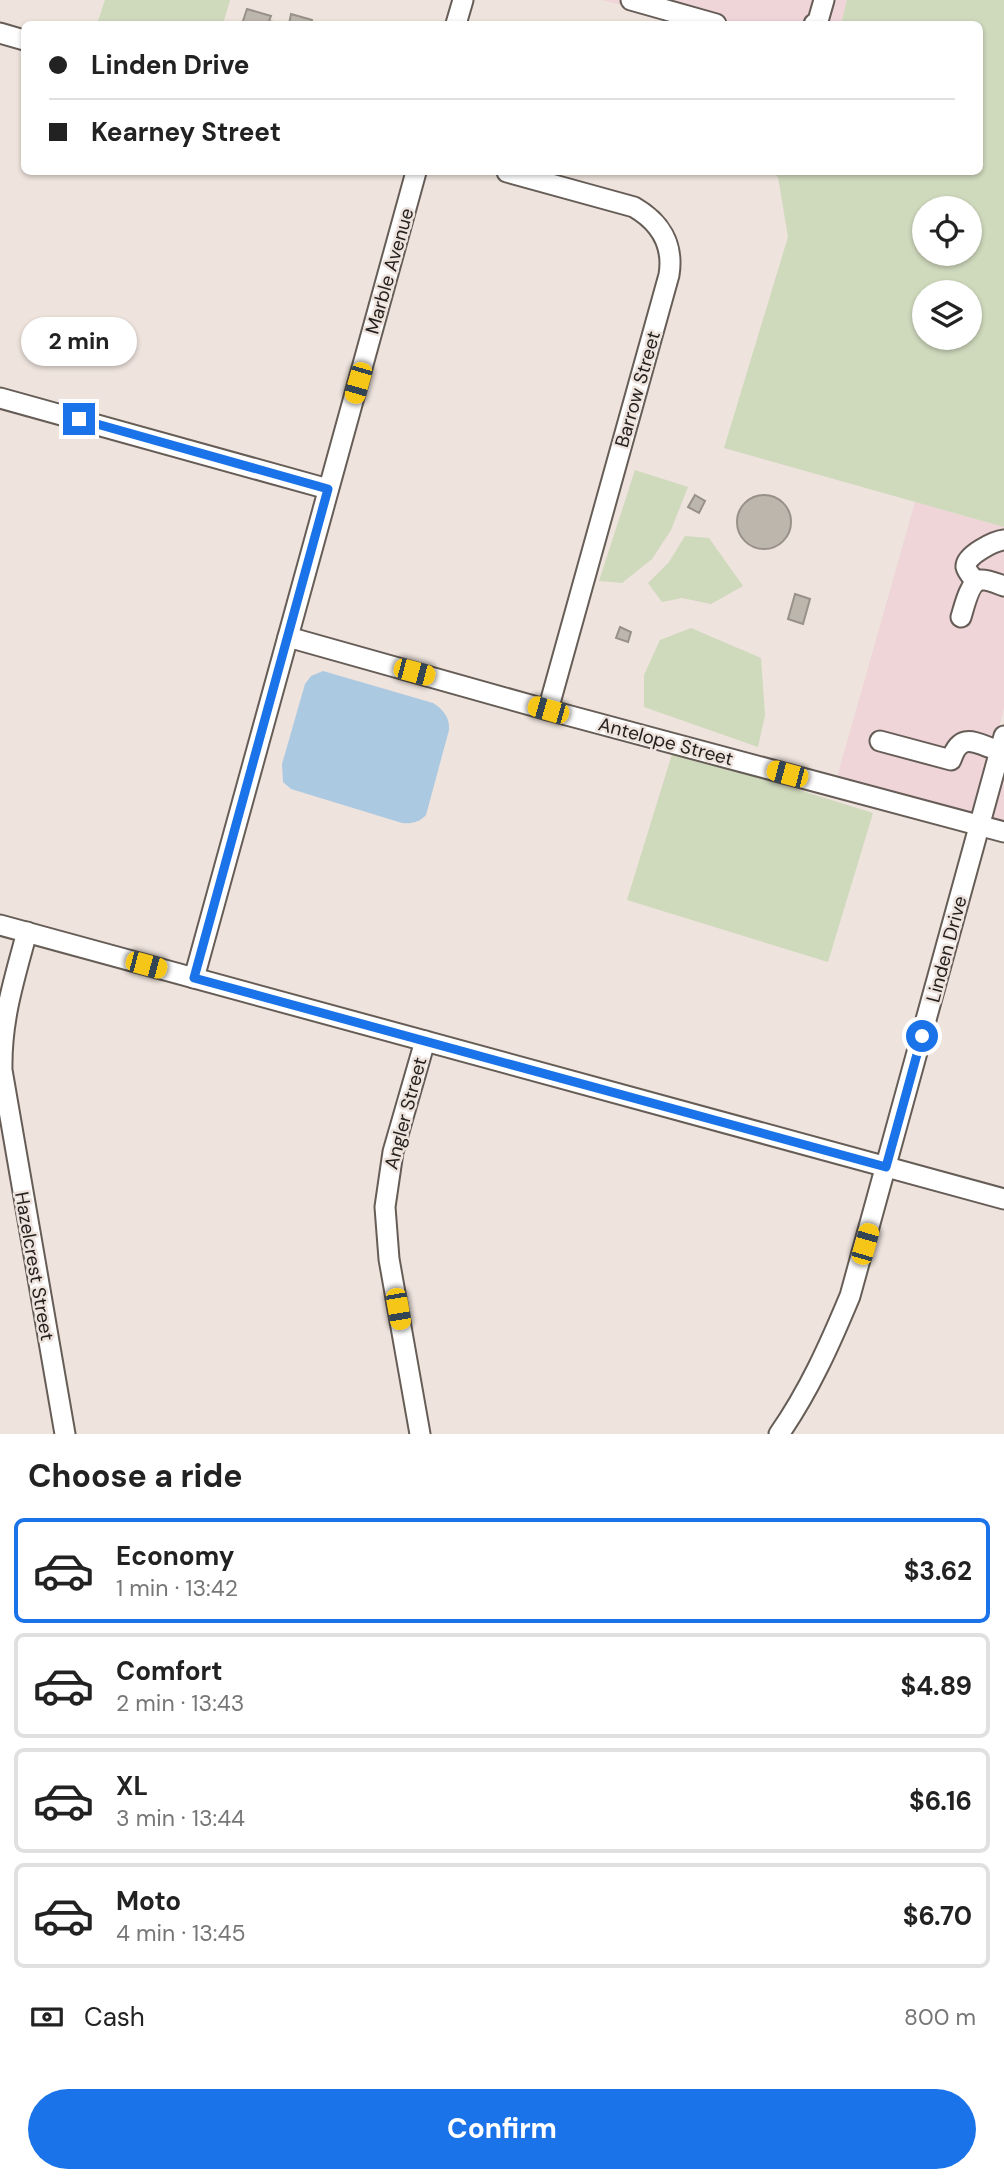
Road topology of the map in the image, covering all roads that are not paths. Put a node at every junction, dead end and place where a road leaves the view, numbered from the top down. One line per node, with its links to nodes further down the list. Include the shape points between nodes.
1 (463, 0): 4 (street)
2 (631, 0): 5 (street)
3 (824, 0): 6 (street)
4 (457, 21)
5 (705, 21)
6 (818, 21)
7 (0, 33): 8 (street)
8 (21, 39)
9 (415, 175): 12 (street, Marble Avenue)
10 (518, 175): 18 (street, Barrow Street, via 634,207 658,225 670,255 669,275)
11 (0, 398): 12 (street)
12 (328, 489): 17 (street, Marble Avenue)
13 (1004, 540): 14 (street, via 989,544 968,560 967,569)
14 (976, 582): 15 (street); 16 (street)
15 (1004, 586)
16 (961, 617)
17 (288, 637): 18 (street, Antelope Street); 25 (street, Marble Avenue)
18 (548, 710): 21 (street, Antelope Street)
19 (880, 741): 20 (street, via 951,760 954,750 966,741)
20 (1002, 743): 21 (street, Linden Drive)
21 (980, 825): 22 (street, Antelope Street); 27 (street, Linden Drive)
22 (1004, 832)
23 (0, 925): 24 (street)
24 (27, 932): 25 (street); 29 (street, Hazelcrest Street, via 5,1015 2,1070)
25 (194, 978): 26 (street)
26 (425, 1041): 27 (street); 30 (street, Angler Street, via 393,1152 386,1207 389,1259)
27 (886, 1167): 28 (street); 31 (street, Linden Drive, via 850,1296 814,1376)
28 (1004, 1199)
29 (65, 1434)
30 (420, 1434)
31 (779, 1434)

